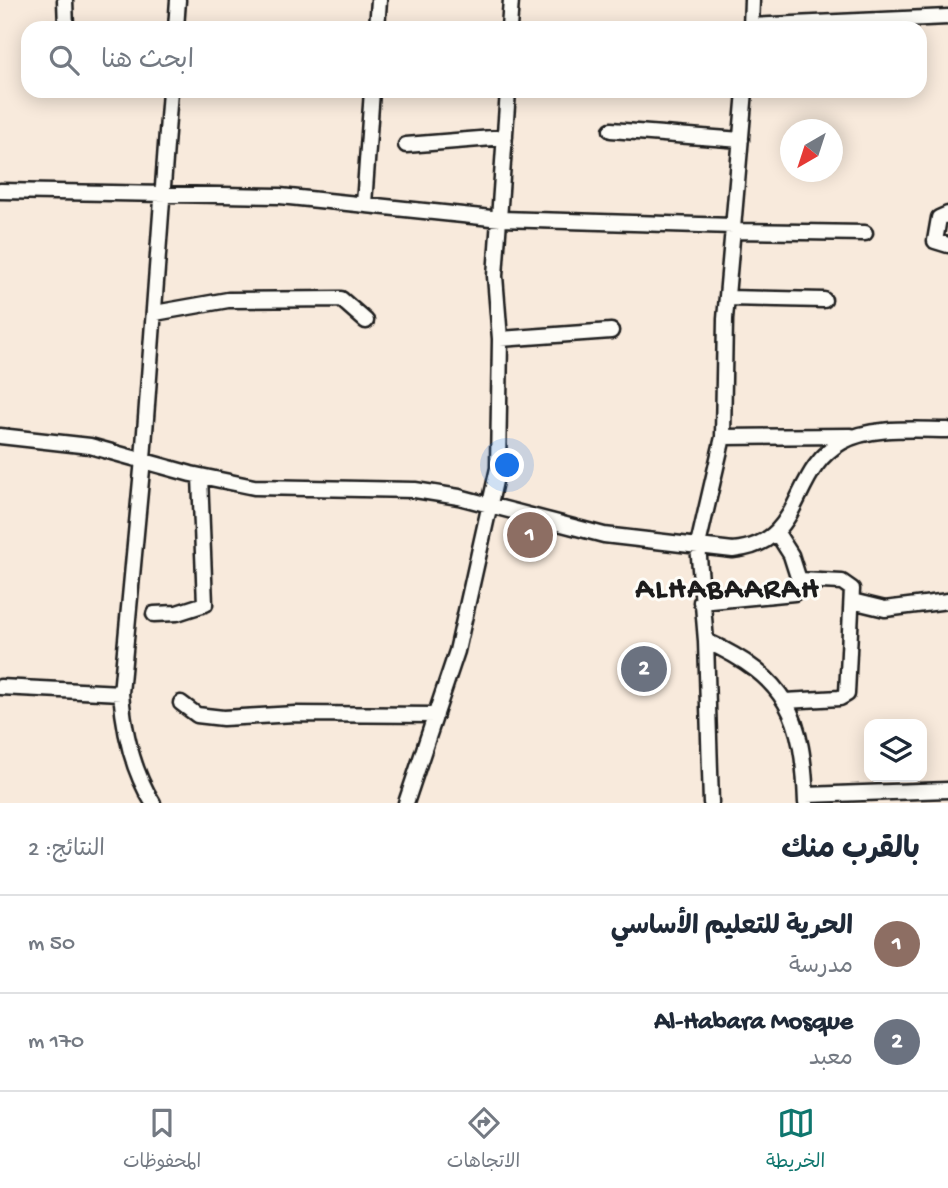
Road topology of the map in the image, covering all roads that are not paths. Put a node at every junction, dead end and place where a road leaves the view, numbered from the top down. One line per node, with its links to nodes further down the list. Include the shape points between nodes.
1 (65, 0): 7 (street)
2 (178, 0): 8 (street)
3 (379, 0): 9 (street)
4 (511, 0): 10 (street)
5 (752, 0): 11 (street)
6 (948, 17): 12 (street)
7 (66, 21)
8 (176, 21)
9 (378, 21)
10 (510, 21)
11 (751, 21)
12 (869, 21)
13 (169, 98): 22 (street)
14 (372, 98): 23 (street)
15 (508, 98): 18 (street)
16 (744, 98): 19 (street)
17 (611, 130): 19 (street)
18 (505, 137): 20 (street); 25 (street)
19 (741, 140): 26 (street)
20 (406, 145)
21 (0, 191): 22 (street)
22 (162, 196): 23 (street, via 280,196); 31 (street)
23 (364, 205): 25 (street)
24 (948, 214): 28 (street, via 939,218 935,241)
25 (501, 219): 26 (street); 34 (street, via 495,276)
26 (733, 228): 27 (street); 29 (street)
27 (865, 233)
28 (948, 245)
29 (727, 298): 30 (street); 37 (street)
30 (824, 300)
31 (155, 313): 32 (street, via 228,300 341,299); 39 (street)
32 (366, 321)
33 (611, 331): 34 (street)
34 (500, 339): 41 (street, via 499,458)
35 (948, 430): 38 (street)
36 (0, 436): 39 (street, via 66,441)
37 (723, 436): 38 (street); 43 (street)
38 (854, 436): 42 (street, via 819,461)
39 (144, 459): 40 (street); 51 (street)
40 (200, 476): 41 (street, via 254,487 415,490); 48 (street, via 205,604)
41 (492, 504): 43 (street, via 604,536); 54 (street, via 457,651)
42 (777, 533): 43 (street, via 751,548); 44 (street)
43 (698, 545): 47 (street)
44 (799, 580): 45 (street, via 847,583); 47 (street, via 794,593)
45 (852, 601): 46 (street, via 879,609); 52 (street, via 847,694)
46 (948, 601)
47 (701, 602): 49 (street)
48 (154, 614)
49 (706, 641): 52 (street, via 755,669); 59 (street)
50 (0, 687): 51 (street)
51 (121, 693): 57 (street, via 132,758)
52 (785, 701): 56 (street, via 798,729)
53 (181, 703): 54 (street, via 197,715 215,718)
54 (436, 715): 58 (street)
55 (948, 790): 56 (street)
56 (806, 799)
57 (153, 803)
58 (406, 803)
59 (711, 803)

